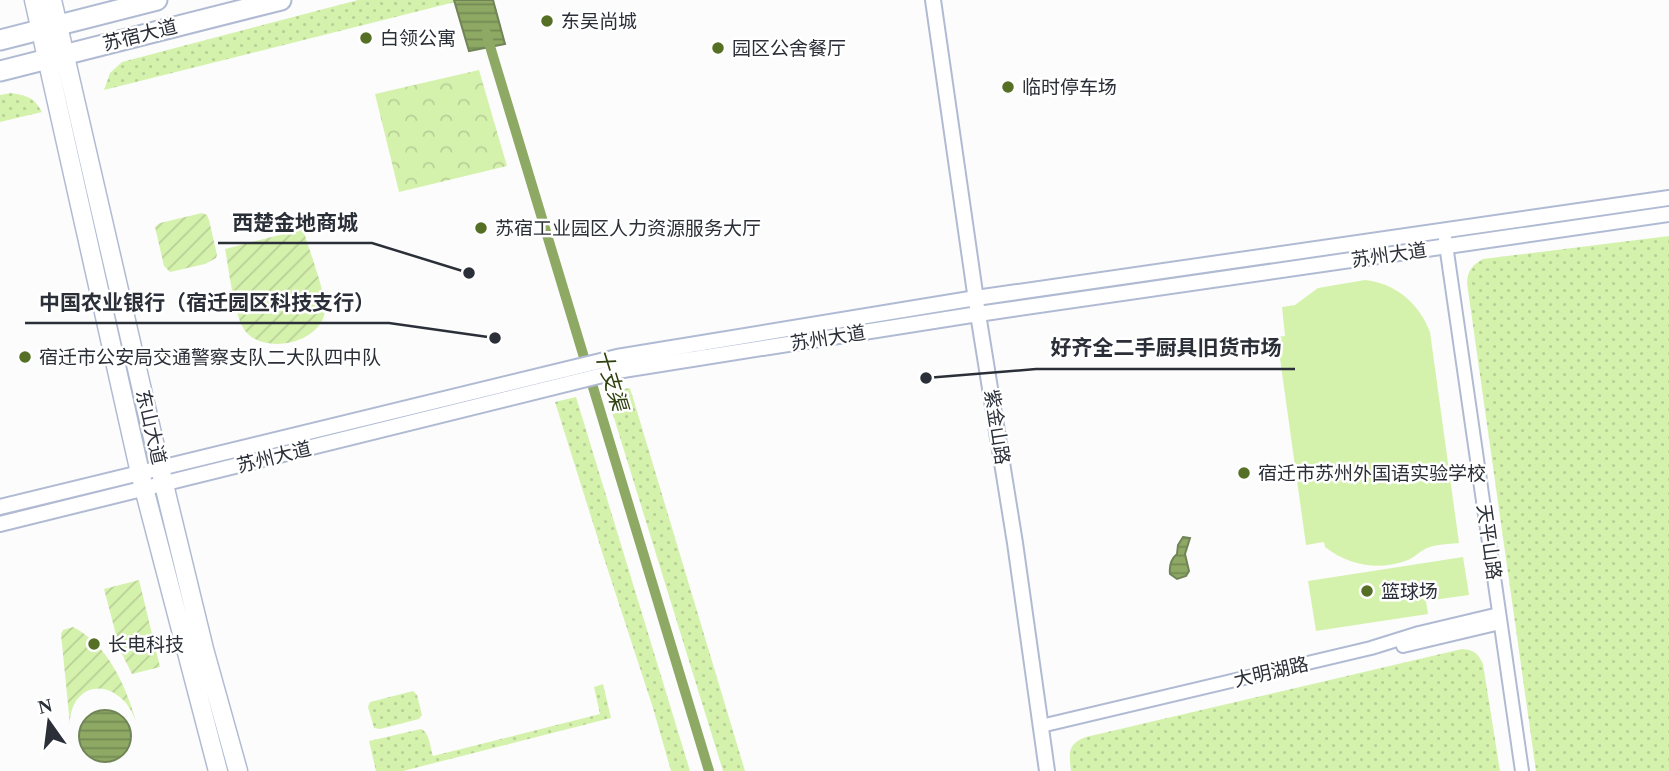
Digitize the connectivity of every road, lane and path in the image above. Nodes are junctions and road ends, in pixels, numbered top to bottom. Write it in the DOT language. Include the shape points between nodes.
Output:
graph roads {
  1 [pos="34,0"];
  2 [pos="52,0"];
  3 [pos="157,0"];
  4 [pos="281,0"];
  5 [pos="933,0"];
  6 [pos="49,27"];
  7 [pos="0,40"];
  8 [pos="56,57"];
  9 [pos="0,71"];
  10 [pos="1669,198"];
  11 [pos="1669,214"];
  12 [pos="1441,231"];
  13 [pos="1444,247"];
  14 [pos="976,298"];
  15 [pos="978,314"];
  16 [pos="620,364"];
  17 [pos="162,476"];
  18 [pos="143,481"];
  19 [pos="0,507"];
  20 [pos="0,524"];
  21 [pos="1497,619"];
  22 [pos="1042,730"];
  23 [pos="218,771"];
  24 [pos="238,771"];
  25 [pos="1047,771"];
  26 [pos="1515,771"];
  27 [pos="1522,771"];
  1 -- 6 [label="main road, 东山大道"];
  2 -- 6 [label="main road, 东山大道"];
  3 -- 6 [label="main road, 苏宿大道"];
  4 -- 8 [label="main road, 苏宿大道"];
  5 -- 14 [label="street, 紫金山路"];
  6 -- 7 [label="main road, 苏宿大道"];
  6 -- 8 [label="main road, 东山大道"];
  8 -- 9 [label="main road, 苏宿大道"];
  8 -- 17 [label="main road, 东山大道"];
  8 -- 18 [label="main road, 东山大道"];
  10 -- 12 [label="street, 苏州大道"];
  11 -- 13 [label="street, 苏州大道"];
  12 -- 13 [label="street, 天平山路"];
  12 -- 14 [label="street, 苏州大道"];
  13 -- 15 [label="street, 苏州大道"];
  13 -- 21 [label="street, 天平山路"];
  14 -- 15 [label="street, 紫金山路"];
  14 -- 16 [label="street, 苏州大道"];
  15 -- 16 [label="street, 苏州大道"];
  15 -- 22 [label="street, 紫金山路"];
  16 -- 17 [label="street, 苏州大道" via="548,389"];
  16 -- 17 [label="street, 苏州大道" via="543,375"];
  17 -- 18 [label="street, 苏州大道"];
  17 -- 24 [label="main road, 东山大道"];
  18 -- 19 [label="street, 苏州大道"];
  18 -- 20 [label="street, 苏州大道"];
  18 -- 23 [label="main road, 东山大道"];
  21 -- 22 [label="street, 大明湖路" via="1419,634"];
  21 -- 26 [label="street, 天平山路"];
  21 -- 27 [label="street, 天平山路"];
  22 -- 25 [label="street, 紫金山路"];
}
